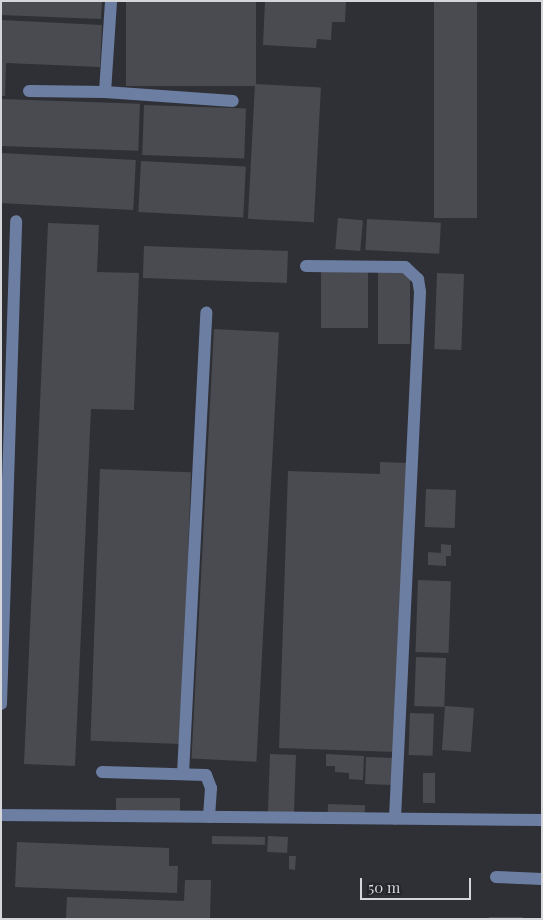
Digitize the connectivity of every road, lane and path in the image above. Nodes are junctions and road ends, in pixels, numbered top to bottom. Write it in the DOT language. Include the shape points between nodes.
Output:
graph roads {
  1 [pos="111,1"];
  2 [pos="29,91"];
  3 [pos="105,92"];
  4 [pos="233,101"];
  5 [pos="16,221"];
  6 [pos="306,266"];
  7 [pos="206,313"];
  8 [pos="1,704"];
  9 [pos="102,772"];
  10 [pos="183,774"];
  11 [pos="1,815"];
  12 [pos="209,817"];
  13 [pos="395,818"];
  14 [pos="542,820"];
  15 [pos="496,877"];
  16 [pos="542,879"];
  1 -- 3 [label="street"];
  2 -- 3 [label="street"];
  3 -- 4 [label="street"];
  5 -- 8 [label="street"];
  6 -- 13 [label="street" via="405,267 418,279 420,292"];
  7 -- 10 [label="street"];
  9 -- 10 [label="street"];
  10 -- 12 [label="street" via="206,775 210,781"];
  11 -- 12 [label="street"];
  12 -- 13 [label="street"];
  13 -- 14 [label="street"];
  15 -- 16 [label="street"];
}
